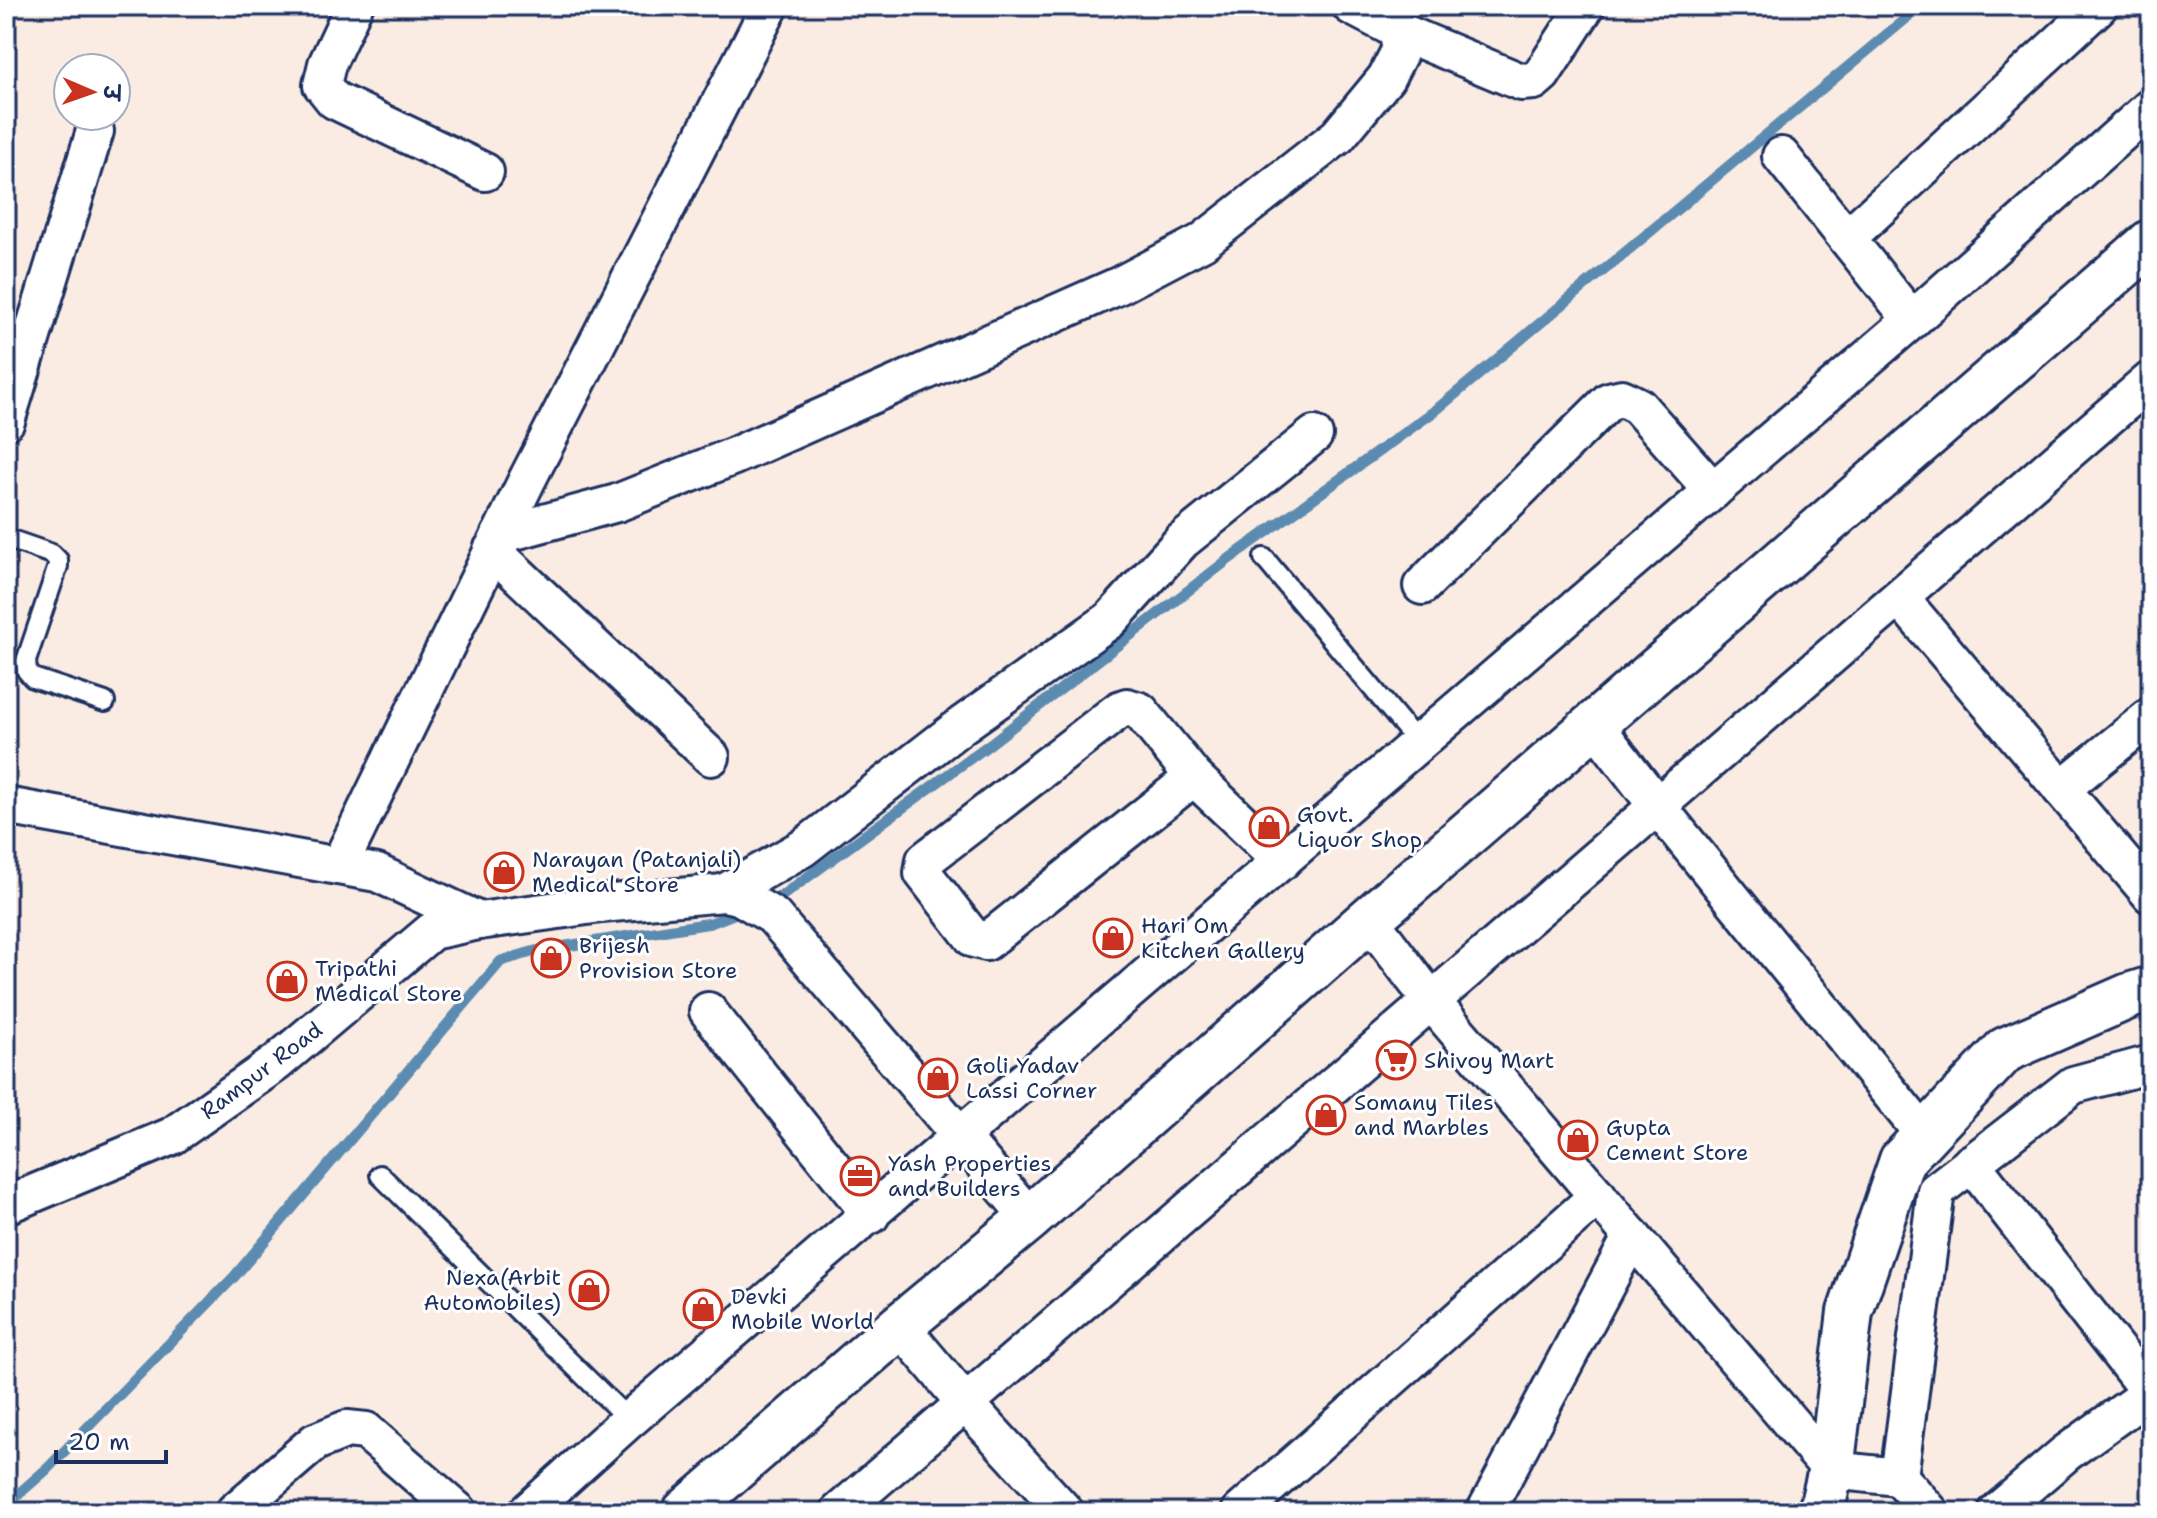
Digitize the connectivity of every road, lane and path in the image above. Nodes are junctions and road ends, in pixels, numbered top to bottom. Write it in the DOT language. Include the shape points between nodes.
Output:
graph roads {
  1 [pos="354,6"];
  2 [pos="770,6"];
  3 [pos="1351,6"];
  4 [pos="1586,6"];
  5 [pos="2099,6"];
  6 [pos="1397,30"];
  7 [pos="2151,107"];
  8 [pos="95,132"];
  9 [pos="1781,156"];
  10 [pos="485,172"];
  11 [pos="1847,238"];
  12 [pos="2151,242"];
  13 [pos="1912,320"];
  14 [pos="15,360"];
  15 [pos="2151,380"];
  16 [pos="6,421"];
  17 [pos="1314,435"];
  18 [pos="1713,491"];
  19 [pos="6,538"];
  20 [pos="496,543"];
  21 [pos="1264,558"];
  22 [pos="1422,586"];
  23 [pos="1900,598"];
  24 [pos="105,702"];
  25 [pos="2151,716"];
  26 [pos="1594,724"];
  27 [pos="1419,744"];
  28 [pos="711,757"];
  29 [pos="1194,777"];
  30 [pos="2061,789"];
  31 [pos="6,806"];
  32 [pos="1658,807"];
  33 [pos="1282,861"];
  34 [pos="339,866"];
  35 [pos="732,895"];
  36 [pos="2151,895"];
  37 [pos="1369,919"];
  38 [pos="479,921"];
  39 [pos="2151,989"];
  40 [pos="1432,1002"];
  41 [pos="708,1011"];
  42 [pos="2151,1064"];
  43 [pos="1925,1136"];
  44 [pos="961,1137"];
  45 [pos="1971,1163"];
  46 [pos="380,1175"];
  47 [pos="1598,1196"];
  48 [pos="6,1205"];
  49 [pos="871,1215"];
  50 [pos="1030,1218"];
  51 [pos="1632,1236"];
  52 [pos="900,1326"];
  53 [pos="2151,1393"];
  54 [pos="966,1404"];
  55 [pos="629,1420"];
  56 [pos="1831,1470"];
  57 [pos="1899,1477"];
  58 [pos="234,1512"];
  59 [pos="459,1512"];
  60 [pos="527,1512"];
  61 [pos="685,1512"];
  62 [pos="839,1512"];
  63 [pos="1065,1512"];
  64 [pos="1240,1512"];
  65 [pos="1485,1512"];
  66 [pos="1821,1512"];
  67 [pos="1930,1512"];
  68 [pos="1997,1512"];
  1 -- 10 [label="street" via="322,85 334,100"];
  2 -- 20 [label="street"];
  3 -- 6 [label="street"];
  4 -- 6 [label="street" via="1534,81 1521,82"];
  5 -- 11 [label="street"];
  6 -- 20 [label="street" via="1401,49 1386,78 1338,136 1202,242 1118,286 734,456"];
  7 -- 13 [label="street"];
  8 -- 14 [label="street"];
  9 -- 11 [label="street"];
  11 -- 13 [label="street"];
  12 -- 26 [label="main road"];
  13 -- 18 [label="street"];
  14 -- 16 [label="street"];
  15 -- 23 [label="street"];
  17 -- 35 [label="street" via="1182,541 1110,620"];
  18 -- 22 [label="street" via="1638,406 1622,398 1609,401"];
  18 -- 27 [label="street"];
  19 -- 24 [label="lane" via="58,560 27,671 33,678"];
  20 -- 28 [label="street"];
  20 -- 34 [label="street"];
  21 -- 27 [label="lane"];
  23 -- 30 [label="street"];
  23 -- 32 [label="street"];
  25 -- 30 [label="street"];
  26 -- 32 [label="street"];
  26 -- 37 [label="main road"];
  27 -- 33 [label="street"];
  29 -- 29 [label="street" via="1140,711 1127,707 925,860 923,873 974,939 986,942"];
  29 -- 33 [label="street"];
  30 -- 36 [label="street"];
  31 -- 34 [label="street"];
  32 -- 40 [label="street"];
  32 -- 43 [label="street"];
  33 -- 44 [label="street"];
  34 -- 38 [label="street" via="377,873"];
  35 -- 38 [label="street, Rampur Road" via="601,904"];
  35 -- 44 [label="street" via="773,916"];
  37 -- 40 [label="street"];
  37 -- 50 [label="main road"];
  38 -- 48 [label="street, Rampur Road" via="432,931 276,1063 172,1136"];
  39 -- 43 [label="main road" via="2005,1050"];
  40 -- 47 [label="street"];
  40 -- 54 [label="street"];
  41 -- 49 [label="street"];
  42 -- 45 [label="street" via="2073,1085"];
  43 -- 56 [label="main road" via="1902,1160 1850,1312"];
  44 -- 49 [label="street"];
  44 -- 50 [label="street"];
  45 -- 53 [label="street"];
  45 -- 57 [label="street" via="1936,1191"];
  46 -- 55 [label="lane"];
  47 -- 51 [label="street"];
  47 -- 64 [label="street"];
  49 -- 55 [label="street"];
  50 -- 52 [label="main road"];
  51 -- 56 [label="street"];
  51 -- 65 [label="street"];
  52 -- 54 [label="street"];
  52 -- 61 [label="main road"];
  53 -- 68 [label="street" via="2066,1453"];
  54 -- 62 [label="street"];
  54 -- 63 [label="street"];
  55 -- 60 [label="street"];
  56 -- 57 [label="street"];
  56 -- 66 [label="main road"];
  57 -- 67 [label="street"];
  58 -- 59 [label="street" via="315,1442 347,1429 366,1431"];
}
